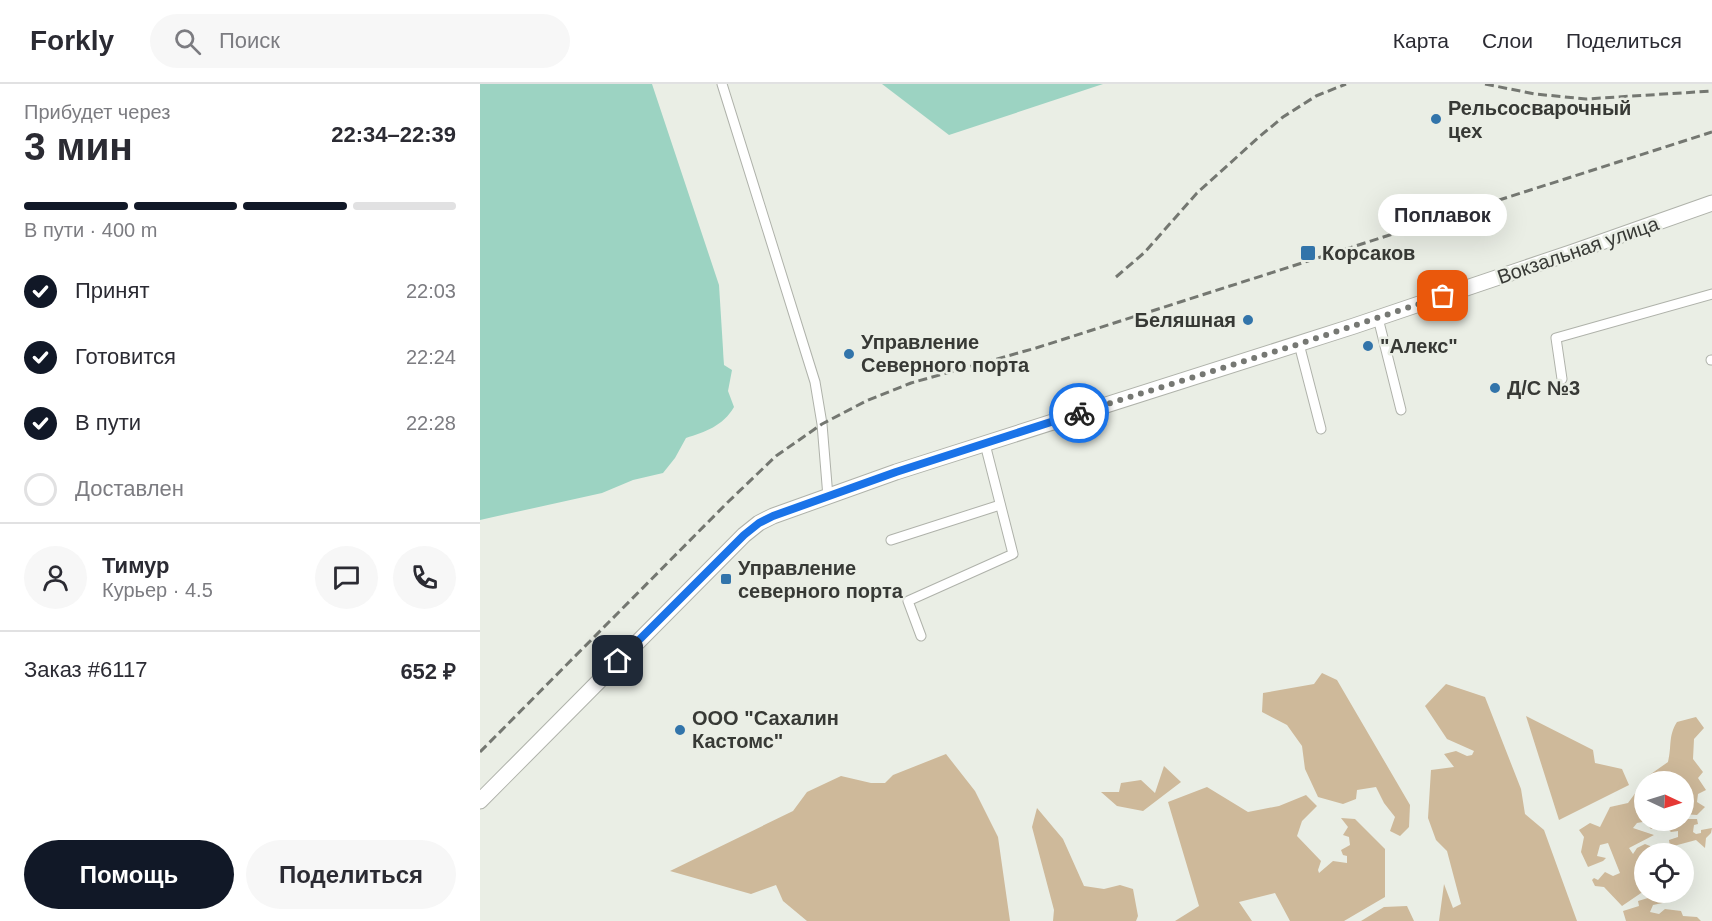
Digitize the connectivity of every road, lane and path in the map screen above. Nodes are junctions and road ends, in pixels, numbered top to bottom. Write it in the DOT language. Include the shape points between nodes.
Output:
graph roads {
  1 [pos="722,84"];
  2 [pos="1712,203"];
  3 [pos="1712,294"];
  4 [pos="1378,318"];
  5 [pos="1299,344"];
  6 [pos="1562,379"];
  7 [pos="1401,410"];
  8 [pos="1321,429"];
  9 [pos="985,444"];
  10 [pos="828,497"];
  11 [pos="1000,505"];
  12 [pos="891,540"];
  13 [pos="921,636"];
  14 [pos="480,801"];
  1 -- 10 [label="street" via="815,382"];
  2 -- 4 [label="main road, Вокзальная улица"];
  3 -- 6 [label="street" via="1556,338"];
  4 -- 5 [label="main road, Вокзальная улица"];
  4 -- 7 [label="street"];
  5 -- 8 [label="street"];
  5 -- 9 [label="main road, Вокзальная улица"];
  9 -- 10 [label="main road, Вокзальная улица"];
  9 -- 11 [label="street"];
  10 -- 14 [label="main road, Вокзальная улица" via="773,516 744,535"];
  11 -- 12 [label="street"];
  11 -- 13 [label="street" via="1013,554 908,601"];
}
